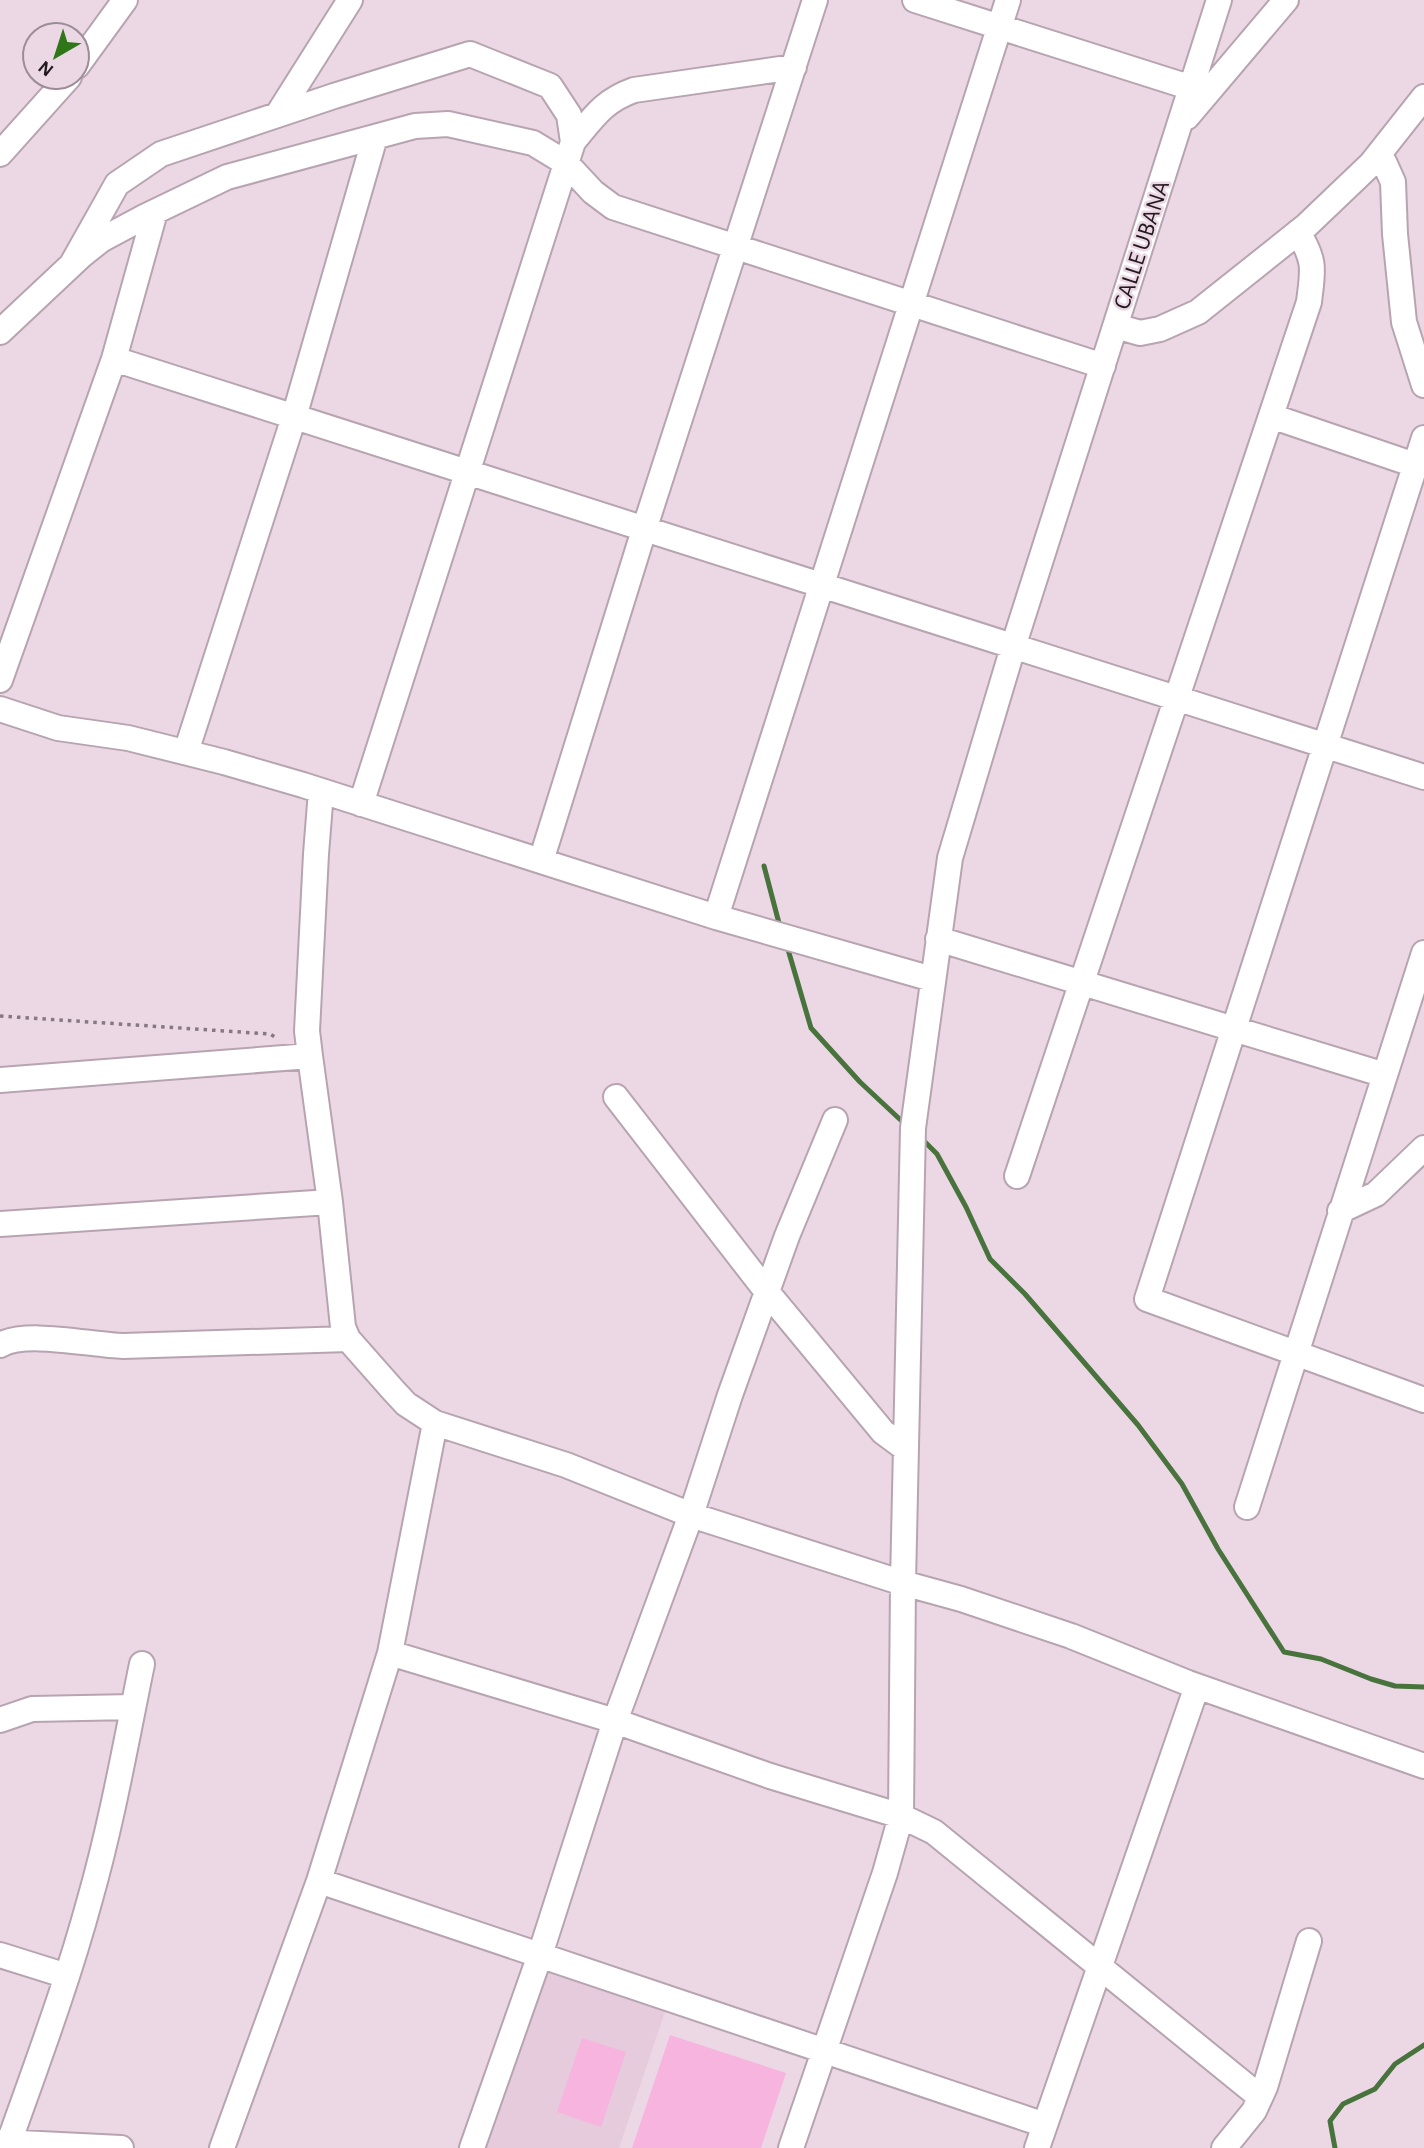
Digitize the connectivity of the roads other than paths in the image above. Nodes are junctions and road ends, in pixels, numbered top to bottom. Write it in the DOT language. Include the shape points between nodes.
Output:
graph roads {
  1 [pos="125,0"];
  2 [pos="350,0"];
  3 [pos="816,0"];
  4 [pos="915,0"];
  5 [pos="1008,0"];
  6 [pos="1219,0"];
  7 [pos="1286,0"];
  8 [pos="998,28"];
  9 [pos="91,47"];
  10 [pos="794,67"];
  11 [pos="1192,88"];
  12 [pos="56,91"];
  13 [pos="1424,97"];
  14 [pos="278,114"];
  15 [pos="1180,124"];
  16 [pos="375,137"];
  17 [pos="570,153"];
  18 [pos="0,154"];
  19 [pos="1377,157"];
  20 [pos="155,212"];
  21 [pos="1297,232"];
  22 [pos="736,245"];
  23 [pos="72,264"];
  24 [pos="911,304"];
  25 [pos="1116,326"];
  26 [pos="0,332"];
  27 [pos="114,359"];
  28 [pos="1103,366"];
  29 [pos="1424,386"];
  30 [pos="1271,416"];
  31 [pos="294,417"];
  32 [pos="1424,438"];
  33 [pos="1415,465"];
  34 [pos="467,473"];
  35 [pos="644,530"];
  36 [pos="822,584"];
  37 [pos="1014,644"];
  38 [pos="0,678"];
  39 [pos="1177,698"];
  40 [pos="0,709"];
  41 [pos="1324,745"];
  42 [pos="186,752"];
  43 [pos="1424,777"];
  44 [pos="321,791"];
  45 [pos="361,804"];
  46 [pos="541,861"];
  47 [pos="716,917"];
  48 [pos="938,939"];
  49 [pos="1424,953"];
  50 [pos="932,979"];
  51 [pos="1082,983"];
  52 [pos="1234,1029"];
  53 [pos="310,1056"];
  54 [pos="1385,1075"];
  55 [pos="0,1080"];
  56 [pos="616,1097"];
  57 [pos="835,1120"];
  58 [pos="1424,1148"];
  59 [pos="1017,1176"];
  60 [pos="330,1202"];
  61 [pos="1340,1211"];
  62 [pos="0,1224"];
  63 [pos="767,1292"];
  64 [pos="348,1339"];
  65 [pos="0,1345"];
  66 [pos="1294,1354"];
  67 [pos="1424,1401"];
  68 [pos="435,1423"];
  69 [pos="905,1449"];
  70 [pos="1247,1507"];
  71 [pos="691,1516"];
  72 [pos="903,1583"];
  73 [pos="390,1653"];
  74 [pos="142,1664"];
  75 [pos="1197,1686"];
  76 [pos="133,1707"];
  77 [pos="0,1720"];
  78 [pos="615,1721"];
  79 [pos="1424,1766"];
  80 [pos="901,1816"];
  81 [pos="319,1881"];
  82 [pos="1309,1941"];
  83 [pos="0,1955"];
  84 [pos="540,1955"];
  85 [pos="1100,1968"];
  86 [pos="67,1976"];
  87 [pos="824,2052"];
  88 [pos="1260,2097"];
  89 [pos="1041,2136"];
  90 [pos="5,2144"];
  91 [pos="121,2148"];
  92 [pos="222,2148"];
  93 [pos="472,2148"];
  94 [pos="791,2148"];
  95 [pos="1224,2148"];
  1 -- 9 [label="street"];
  2 -- 14 [label="street"];
  3 -- 10 [label="street"];
  4 -- 8 [label="street"];
  5 -- 8 [label="street"];
  6 -- 11 [label="street, CALLE UBANA"];
  7 -- 15 [label="street"];
  8 -- 11 [label="street"];
  8 -- 24 [label="street"];
  10 -- 17 [label="street" via="634,90 602,107"];
  10 -- 22 [label="street"];
  11 -- 15 [label="street, CALLE UBANA"];
  12 -- 18 [label="street"];
  13 -- 19 [label="street"];
  14 -- 17 [label="street" via="470,54 550,86 569,115"];
  14 -- 23 [label="street" via="161,154 117,184"];
  15 -- 25 [label="street, CALLE UBANA"];
  16 -- 17 [label="street" via="415,126 448,124"];
  16 -- 20 [label="street" via="227,177"];
  16 -- 31 [label="street"];
  17 -- 22 [label="street" via="593,192 613,207"];
  17 -- 34 [label="street"];
  19 -- 21 [label="street"];
  19 -- 29 [label="street" via="1393,183 1404,322"];
  20 -- 23 [label="street" via="101,240"];
  20 -- 27 [label="street"];
  21 -- 25 [label="street" via="1198,312 1140,333"];
  21 -- 30 [label="street" via="1313,266 1309,302"];
  22 -- 24 [label="street"];
  22 -- 35 [label="street"];
  23 -- 26 [label="street"];
  24 -- 28 [label="street"];
  24 -- 36 [label="street"];
  25 -- 28 [label="street, CALLE UBANA"];
  27 -- 31 [label="street"];
  27 -- 38 [label="street"];
  28 -- 37 [label="street, CALLE UBANA"];
  30 -- 33 [label="street"];
  30 -- 39 [label="street"];
  31 -- 34 [label="street"];
  31 -- 42 [label="street"];
  32 -- 33 [label="street"];
  33 -- 41 [label="street"];
  34 -- 35 [label="street"];
  34 -- 45 [label="street"];
  35 -- 36 [label="street"];
  35 -- 46 [label="street"];
  36 -- 37 [label="street"];
  36 -- 47 [label="street"];
  37 -- 39 [label="street"];
  37 -- 48 [label="street, CALLE UBANA" via="950,858"];
  39 -- 41 [label="street"];
  39 -- 51 [label="street"];
  40 -- 42 [label="street" via="58,728"];
  41 -- 43 [label="street"];
  41 -- 52 [label="street"];
  42 -- 44 [label="street"];
  44 -- 45 [label="street"];
  44 -- 53 [label="street" via="307,1031"];
  45 -- 46 [label="street"];
  46 -- 47 [label="street"];
  47 -- 50 [label="street"];
  48 -- 50 [label="street, CALLE UBANA"];
  48 -- 51 [label="street"];
  49 -- 54 [label="street"];
  50 -- 69 [label="street, CALLE UBANA" via="913,1128"];
  51 -- 52 [label="street"];
  51 -- 59 [label="street"];
  52 -- 54 [label="street"];
  52 -- 66 [label="street" via="1146,1298"];
  53 -- 55 [label="street"];
  53 -- 60 [label="street"];
  54 -- 61 [label="street"];
  56 -- 63 [label="street"];
  57 -- 63 [label="street"];
  58 -- 61 [label="street" via="1376,1194"];
  60 -- 62 [label="street"];
  60 -- 64 [label="street"];
  61 -- 66 [label="street"];
  63 -- 69 [label="street" via="883,1432"];
  63 -- 71 [label="street"];
  64 -- 65 [label="street" via="122,1346 24,1337"];
  64 -- 68 [label="street" via="406,1404"];
  66 -- 67 [label="street"];
  66 -- 70 [label="street"];
  68 -- 71 [label="street" via="566,1465"];
  68 -- 73 [label="street"];
  69 -- 72 [label="street, CALLE UBANA"];
  71 -- 72 [label="street"];
  71 -- 78 [label="street"];
  72 -- 75 [label="street" via="1071,1636"];
  72 -- 80 [label="street, CALLE UBANA"];
  73 -- 78 [label="street"];
  73 -- 81 [label="street"];
  74 -- 76 [label="street"];
  75 -- 79 [label="street"];
  75 -- 85 [label="street"];
  76 -- 77 [label="street" via="32,1709"];
  76 -- 86 [label="street" via="91,1899"];
  78 -- 80 [label="street"];
  78 -- 84 [label="street"];
  80 -- 85 [label="street" via="934,1832"];
  80 -- 87 [label="street, CALLE UBANA"];
  81 -- 84 [label="street"];
  81 -- 92 [label="street"];
  82 -- 88 [label="street"];
  83 -- 86 [label="street"];
  84 -- 87 [label="street"];
  84 -- 93 [label="street"];
  85 -- 88 [label="street"];
  85 -- 89 [label="street"];
  86 -- 90 [label="street"];
  87 -- 89 [label="street"];
  87 -- 94 [label="street, CALLE UBANA"];
  88 -- 95 [label="street"];
  90 -- 91 [label="street"];
}
